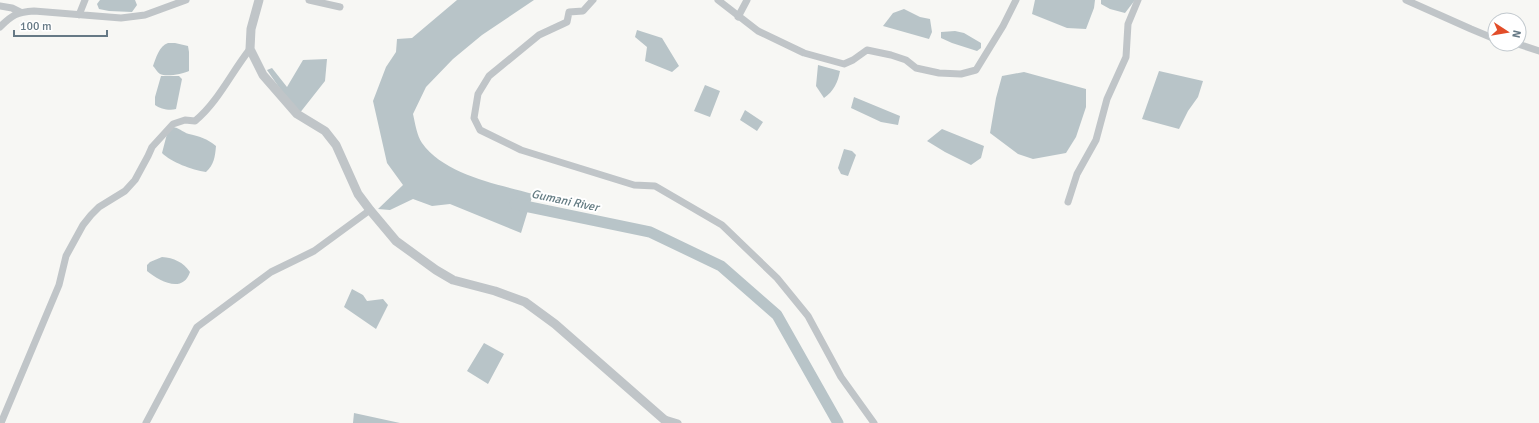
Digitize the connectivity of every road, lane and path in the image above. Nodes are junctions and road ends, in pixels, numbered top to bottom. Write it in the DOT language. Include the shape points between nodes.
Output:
graph roads {
  1 [pos="85,0"];
  2 [pos="186,0"];
  3 [pos="259,0"];
  4 [pos="309,0"];
  5 [pos="593,0"];
  6 [pos="718,0"];
  7 [pos="747,0"];
  8 [pos="1016,0"];
  9 [pos="1138,0"];
  10 [pos="1406,0"];
  11 [pos="0,6"];
  12 [pos="340,7"];
  13 [pos="20,12"];
  14 [pos="79,15"];
  15 [pos="738,17"];
  16 [pos="0,27"];
  17 [pos="1487,35"];
  18 [pos="1527,47"];
  19 [pos="250,49"];
  20 [pos="1539,51"];
  21 [pos="1068,202"];
  22 [pos="370,210"];
  23 [pos="666,421"];
  24 [pos="1,423"];
  25 [pos="146,423"];
  26 [pos="678,423"];
  27 [pos="874,423"];
  1 -- 14 [label="street"];
  2 -- 14 [label="street" via="137,16 121,18"];
  3 -- 19 [label="street" via="251,29"];
  4 -- 12 [label="street"];
  5 -- 27 [label="street" via="583,11 569,12 567,22 539,35 489,76 478,94 474,118 480,130 521,150 634,185 655,186 722,225 777,278 808,316 841,377"];
  6 -- 15 [label="street"];
  7 -- 15 [label="street"];
  8 -- 15 [label="street" via="976,70 961,74 916,68 906,60 867,50 844,64 832,61 804,53 758,31"];
  9 -- 21 [label="street" via="1128,24 1126,57 1107,99 1096,140 1077,174"];
  10 -- 17 [label="street"];
  11 -- 13 [label="street"];
  13 -- 14 [label="street"];
  13 -- 16 [label="street"];
  18 -- 20 [label="street"];
  19 -- 22 [label="street" via="264,75 297,114 325,131 336,145 358,194"];
  19 -- 24 [label="street" via="206,110 195,121 185,120 173,124 152,146 135,180 125,191 91,215 66,256 59,285"];
  22 -- 23 [label="street" via="396,241 436,270 453,280 525,302 555,324"];
  22 -- 25 [label="street" via="314,251 271,272 197,327"];
  23 -- 26 [label="street"];
}
